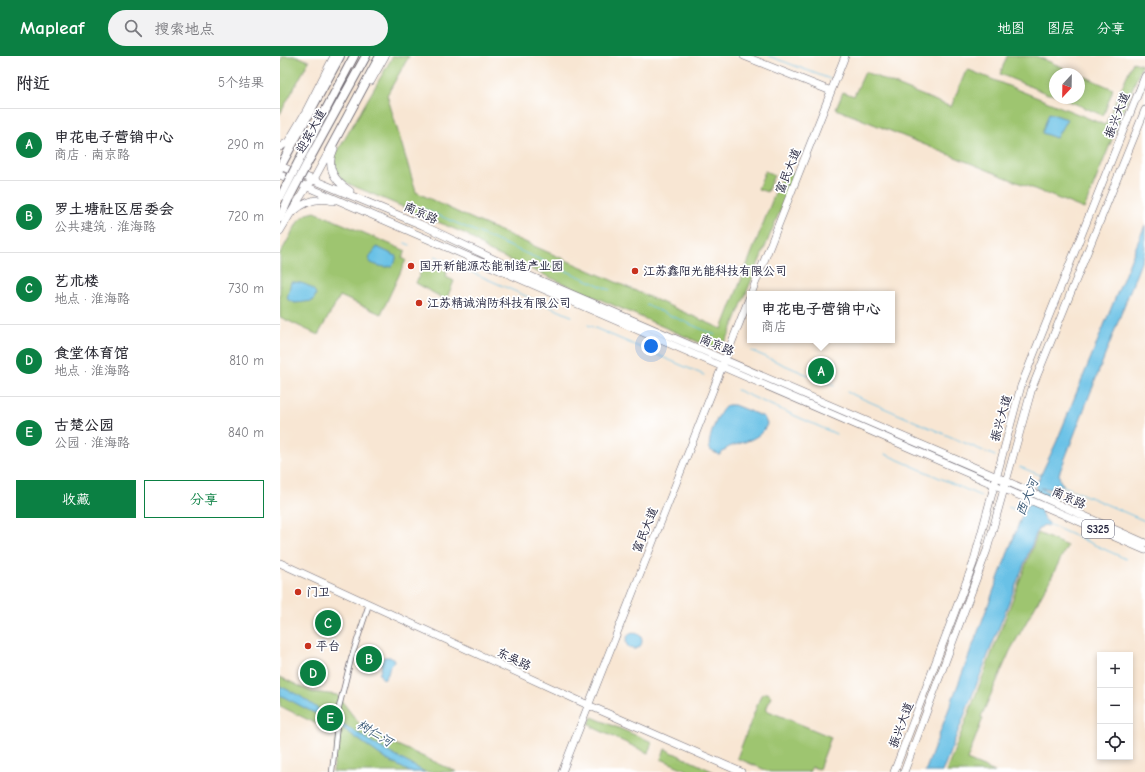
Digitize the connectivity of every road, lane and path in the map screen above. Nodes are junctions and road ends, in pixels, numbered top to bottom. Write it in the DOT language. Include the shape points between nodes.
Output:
graph roads {
  1 [pos="334,56"];
  2 [pos="340,56"];
  3 [pos="354,56"];
  4 [pos="366,56"];
  5 [pos="380,56"];
  6 [pos="385,56"];
  7 [pos="744,56"];
  8 [pos="845,56"];
  9 [pos="1145,76"];
  10 [pos="832,91"];
  11 [pos="1145,110"];
  12 [pos="304,115"];
  13 [pos="347,122"];
  14 [pos="280,147"];
  15 [pos="329,151"];
  16 [pos="280,166"];
  17 [pos="280,175"];
  18 [pos="314,179"];
  19 [pos="307,186"];
  20 [pos="280,197"];
  21 [pos="365,211"];
  22 [pos="282,220"];
  23 [pos="414,222"];
  24 [pos="280,231"];
  25 [pos="752,291"];
  26 [pos="747,303"];
  27 [pos="724,363"];
  28 [pos="996,477"];
  29 [pos="1006,481"];
  30 [pos="994,484"];
  31 [pos="1004,489"];
  32 [pos="1027,495"];
  33 [pos="1052,506"];
  34 [pos="1145,543"];
  35 [pos="1145,550"];
  36 [pos="280,563"];
  37 [pos="369,604"];
  38 [pos="588,705"];
  39 [pos="332,772"];
  40 [pos="562,772"];
  41 [pos="741,772"];
  42 [pos="894,772"];
  43 [pos="904,772"];
  1 -- 12 [label="main road"];
  2 -- 16 [label="highway"];
  3 -- 20 [label="highway, 迎宾大道, bridge"];
  4 -- 22 [label="highway, 迎宾大道, bridge" via="288,200"];
  5 -- 15 [label="highway"];
  6 -- 13 [label="main road"];
  7 -- 10 [label="main road"];
  8 -- 10 [label="main road, 富民大道"];
  9 -- 28 [label="main road, 振兴大道" via="1022,386"];
  10 -- 25 [label="main road, 富民大道"];
  11 -- 29 [label="main road, 振兴大道" via="1032,388"];
  12 -- 14 [label="main road" via="288,142"];
  12 -- 16 [label="main road"];
  13 -- 15 [label="main road"];
  13 -- 23 [label="main road" via="330,162 334,179 353,193"];
  15 -- 18 [label="main road"];
  16 -- 18 [label="main road, 南京路 / S325"];
  17 -- 19 [label="main road, 南京路 / S325"];
  18 -- 19 [label="main road"];
  18 -- 23 [label="main road, 南京路 / S325"];
  19 -- 21 [label="main road, 南京路 / S325"];
  19 -- 22 [label="main road"];
  21 -- 22 [label="main road" via="317,199 301,206"];
  21 -- 27 [label="main road, 南京路 / S325"];
  22 -- 24 [label="main road"];
  23 -- 27 [label="main road, 南京路 / S325"];
  26 -- 27 [label="main road, 富民大道"];
  27 -- 28 [label="main road, 南京路 / S325"];
  27 -- 30 [label="main road, 南京路 / S325"];
  27 -- 38 [label="main road, 富民大道"];
  28 -- 29 [label="main road, 南京路 / S325"];
  28 -- 30 [label="main road, 振兴大道"];
  29 -- 31 [label="main road, 振兴大道"];
  29 -- 32 [label="main road, 南京路 / S325"];
  30 -- 31 [label="main road, 南京路 / S325"];
  30 -- 42 [label="main road, 振兴大道" via="973,564"];
  31 -- 32 [label="main road, 南京路 / S325"];
  31 -- 43 [label="main road, 振兴大道" via="978,576"];
  32 -- 33 [label="main road, 南京路 / S325"];
  33 -- 34 [label="main road, 南京路 / S325"];
  33 -- 35 [label="main road, 南京路 / S325"];
  36 -- 37 [label="main road, 东吴路"];
  37 -- 38 [label="main road, 东吴路"];
  37 -- 39 [label="street" via="351,659 337,715"];
  38 -- 40 [label="main road, 富民大道"];
  38 -- 41 [label="main road, 东吴路"];
}
